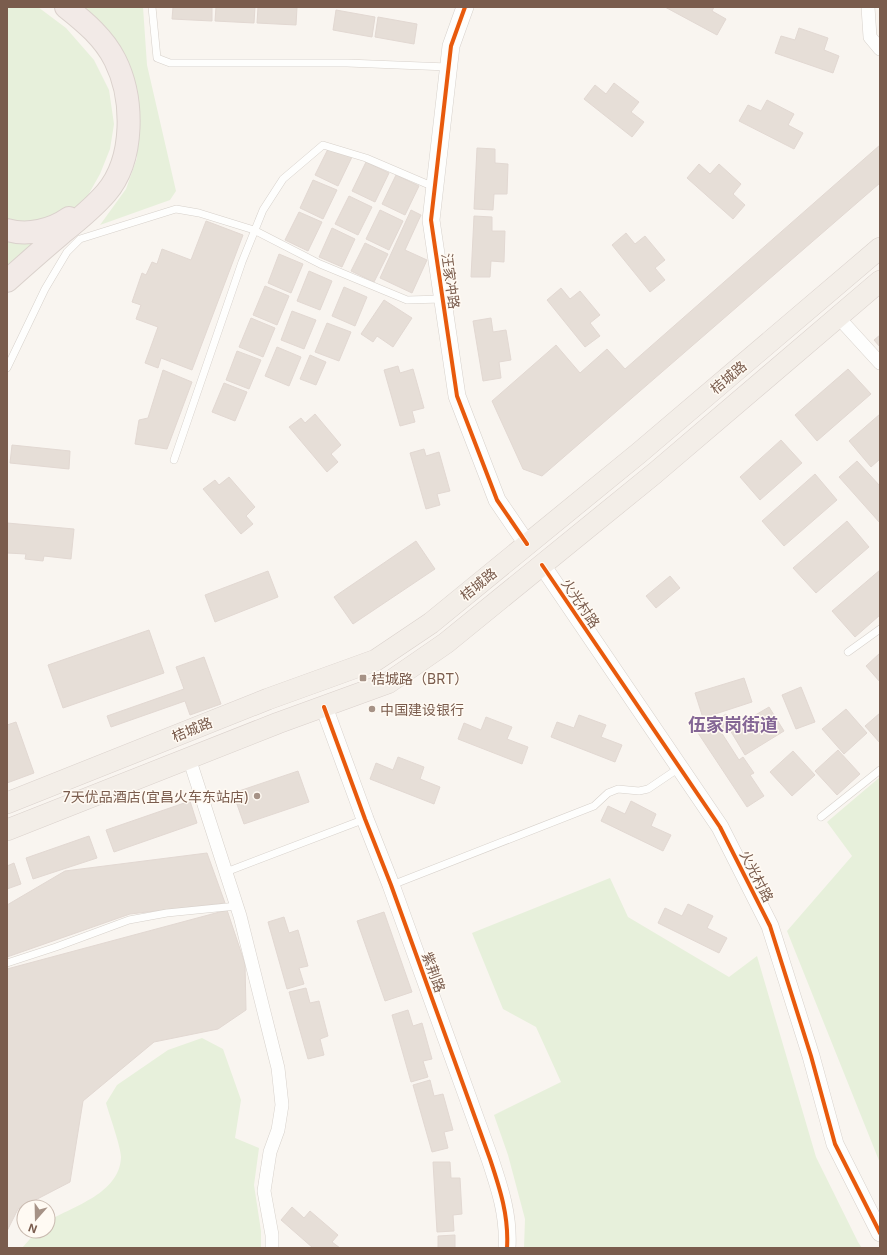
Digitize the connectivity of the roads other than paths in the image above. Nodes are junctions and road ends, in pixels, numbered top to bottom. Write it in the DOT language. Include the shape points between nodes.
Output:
graph roads {
  1 [pos="50,7"];
  2 [pos="66,7"];
  3 [pos="152,7"];
  4 [pos="465,7"];
  5 [pos="868,7"];
  6 [pos="880,49"];
  7 [pos="448,67"];
  8 [pos="434,187"];
  9 [pos="7,230"];
  10 [pos="254,230"];
  11 [pos="880,248"];
  12 [pos="7,281"];
  13 [pos="880,281"];
  14 [pos="442,299"];
  15 [pos="838,317"];
  16 [pos="880,363"];
  17 [pos="7,368"];
  18 [pos="174,460"];
  19 [pos="527,544"];
  20 [pos="542,565"];
  21 [pos="880,629"];
  22 [pos="848,652"];
  23 [pos="324,707"];
  24 [pos="189,758"];
  25 [pos="680,768"];
  26 [pos="880,770"];
  27 [pos="7,803"];
  28 [pos="821,817"];
  29 [pos="365,819"];
  30 [pos="7,830"];
  31 [pos="226,872"];
  32 [pos="391,885"];
  33 [pos="237,906"];
  34 [pos="7,963"];
  35 [pos="880,1233"];
  36 [pos="272,1248"];
  37 [pos="507,1248"];
  1 -- 9 [label="highway" via="66,16 84,33 113,76 119,99 120,127 114,159 105,180 78,214 48,229"];
  2 -- 12 [label="highway" via="91,28 117,64 127,95 127,144 118,174 107,192 87,213"];
  3 -- 7 [label="lane" via="157,58 170,63 347,63"];
  4 -- 7 [label="street, 汪家冲路" via="451,46"];
  5 -- 6 [label="street" via="870,37"];
  7 -- 8 [label="street, 汪家冲路"];
  8 -- 10 [label="lane" via="366,158 323,145 283,179 263,210"];
  8 -- 14 [label="street, 汪家冲路" via="431,220"];
  10 -- 14 [label="lane" via="320,264 407,300"];
  10 -- 17 [label="lane" via="176,209 80,239 67,252 46,289"];
  10 -- 18 [label="lane"];
  11 -- 19 [label="main road, 桔城路" via="645,448"];
  13 -- 15 [label="main road, 桔城路"];
  14 -- 19 [label="street, 汪家冲路" via="457,396 497,500"];
  15 -- 16 [label="street"];
  15 -- 20 [label="main road, 桔城路" via="655,473"];
  19 -- 27 [label="main road, 桔城路" via="431,623 376,660 261,702"];
  20 -- 23 [label="main road, 桔城路" via="446,643 388,683"];
  20 -- 25 [label="street, 火光村路"];
  21 -- 22 [label="lane"];
  23 -- 24 [label="main road, 桔城路"];
  23 -- 29 [label="street, 紫荆路"];
  24 -- 30 [label="main road, 桔城路"];
  24 -- 31 [label="street"];
  25 -- 32 [label="lane" via="648,789 618,789 608,793 594,806"];
  25 -- 35 [label="street, 火光村路" via="720,827 770,926 811,1056 835,1144"];
  26 -- 28 [label="lane"];
  29 -- 31 [label="lane"];
  29 -- 32 [label="street, 紫荆路"];
  31 -- 33 [label="street"];
  32 -- 37 [label="street, 紫荆路" via="504,1202"];
  33 -- 34 [label="lane" via="167,913 129,920"];
  33 -- 36 [label="street" via="272,1041 282,1105 278,1130 270,1152 264,1191"];
}
